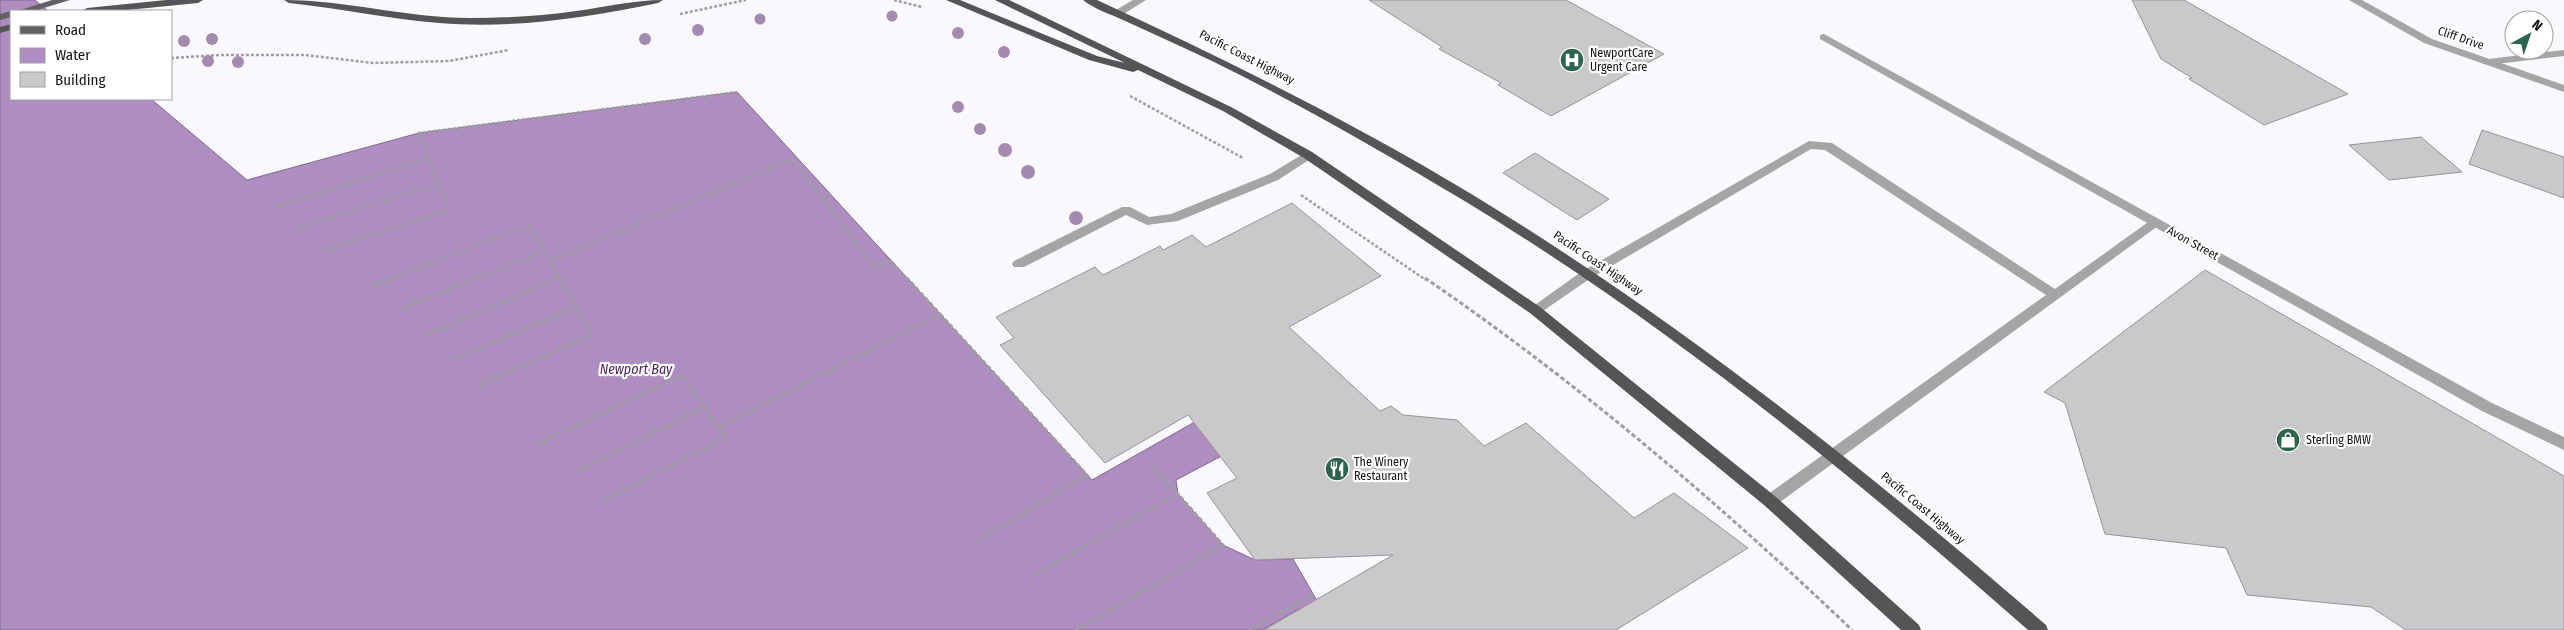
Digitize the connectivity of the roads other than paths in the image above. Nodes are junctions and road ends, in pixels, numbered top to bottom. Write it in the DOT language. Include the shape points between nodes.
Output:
graph roads {
  1 [pos="65,0"];
  2 [pos="198,0"];
  3 [pos="289,0"];
  4 [pos="658,0"];
  5 [pos="951,0"];
  6 [pos="1000,0"];
  7 [pos="1088,0"];
  8 [pos="1141,0"];
  9 [pos="2354,0"];
  10 [pos="26,10"];
  11 [pos="95,10"];
  12 [pos="1118,13"];
  13 [pos="1824,37"];
  14 [pos="2564,54"];
  15 [pos="2488,62"];
  16 [pos="1165,78"];
  17 [pos="2564,89"];
  18 [pos="1308,156"];
  19 [pos="2156,222"];
  20 [pos="1019,264"];
  21 [pos="1586,275"];
  22 [pos="2055,295"];
  23 [pos="1535,310"];
  24 [pos="2564,444"];
  25 [pos="1834,454"];
  26 [pos="1770,501"];
  27 [pos="1913,630"];
  28 [pos="2040,630"];
  1 -- 10 [label="main road"];
  2 -- 11 [label="highway"];
  3 -- 4 [label="highway" via="440,20 530,20 606,11"];
  5 -- 16 [label="highway" via="1093,58"];
  6 -- 16 [label="highway"];
  7 -- 12 [label="highway, Pacific Coast Highway"];
  8 -- 12 [label="street"];
  9 -- 15 [label="street, Cliff Drive" via="2428,41"];
  12 -- 21 [label="highway, Pacific Coast Highway" via="1320,113 1512,226"];
  13 -- 19 [label="street, Avon Street"];
  14 -- 15 [label="street"];
  15 -- 17 [label="street, Cliff Drive"];
  16 -- 18 [label="highway"];
  18 -- 20 [label="street" via="1274,177 1173,218 1147,221 1126,210"];
  18 -- 23 [label="highway"];
  19 -- 22 [label="street"];
  19 -- 24 [label="street, Avon Street" via="2487,408"];
  21 -- 22 [label="street" via="1809,145 1828,146"];
  21 -- 23 [label="street"];
  21 -- 25 [label="highway, Pacific Coast Highway" via="1672,333"];
  22 -- 25 [label="street"];
  23 -- 26 [label="highway"];
  25 -- 26 [label="street"];
  25 -- 28 [label="highway, Pacific Coast Highway"];
  26 -- 27 [label="highway"];
}
